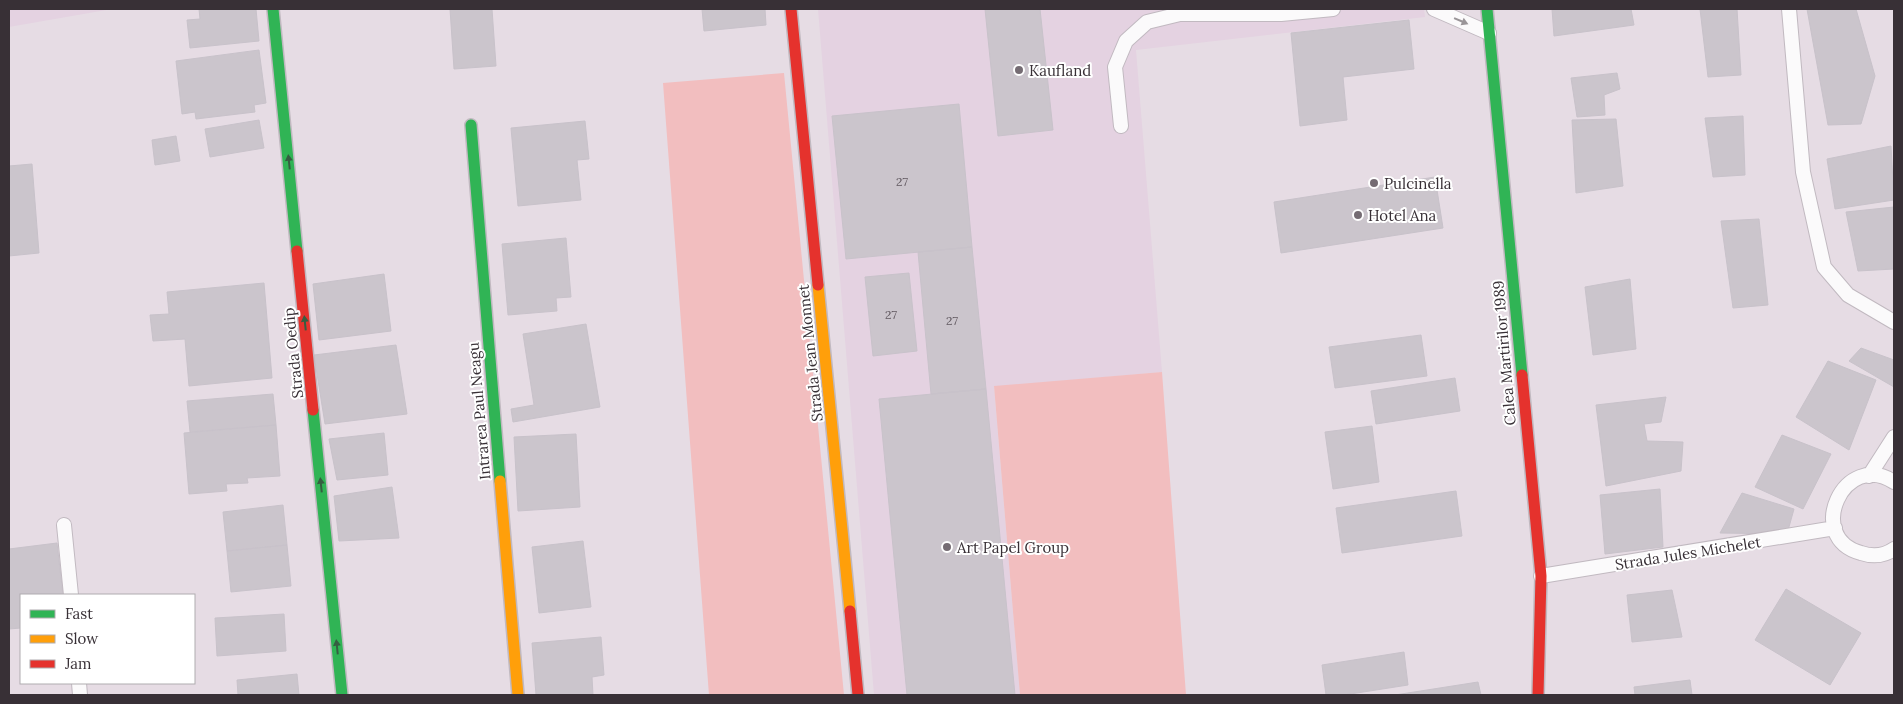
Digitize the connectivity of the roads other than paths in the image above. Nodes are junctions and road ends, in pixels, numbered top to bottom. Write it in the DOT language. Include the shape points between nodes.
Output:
graph roads {
  1 [pos="273,9"];
  2 [pos="791,9"];
  3 [pos="1333,9"];
  4 [pos="1434,9"];
  5 [pos="1487,9"];
  6 [pos="1789,9"];
  7 [pos="1281,11"];
  8 [pos="1489,33"];
  9 [pos="471,125"];
  10 [pos="1121,126"];
  11 [pos="1894,322"];
  12 [pos="1894,437"];
  13 [pos="1869,476"];
  14 [pos="1894,482"];
  15 [pos="64,525"];
  16 [pos="1835,528"];
  17 [pos="1894,549"];
  18 [pos="1541,576"];
  19 [pos="71,594"];
  20 [pos="342,695"];
  21 [pos="518,695"];
  22 [pos="858,695"];
  23 [pos="1538,695"];
  20 -- 1 [label="street, Strada Oedip, one-way"];
  2 -- 22 [label="street, Strada Jean Monnet"];
  3 -- 7 [label="lane"];
  4 -- 8 [label="lane, one-way"];
  5 -- 8 [label="street, Calea Martirilor 1989"];
  6 -- 11 [label="lane" via="1803,172 1824,267 1848,295"];
  7 -- 10 [label="lane" via="1180,14 1147,22 1126,41 1115,67"];
  8 -- 18 [label="street, Calea Martirilor 1989"];
  9 -- 21 [label="street, Intrarea Paul Neagu"];
  12 -- 13 [label="lane"];
  13 -- 14 [label="lane" via="1880,476"];
  13 -- 16 [label="lane" via="1857,479 1839,494 1833,511"];
  15 -- 19 [label="lane"];
  16 -- 17 [label="lane" via="1840,539 1857,552 1879,555"];
  16 -- 18 [label="lane, Strada Jules Michelet"];
  18 -- 23 [label="street, Calea Martirilor 1989"];
}
